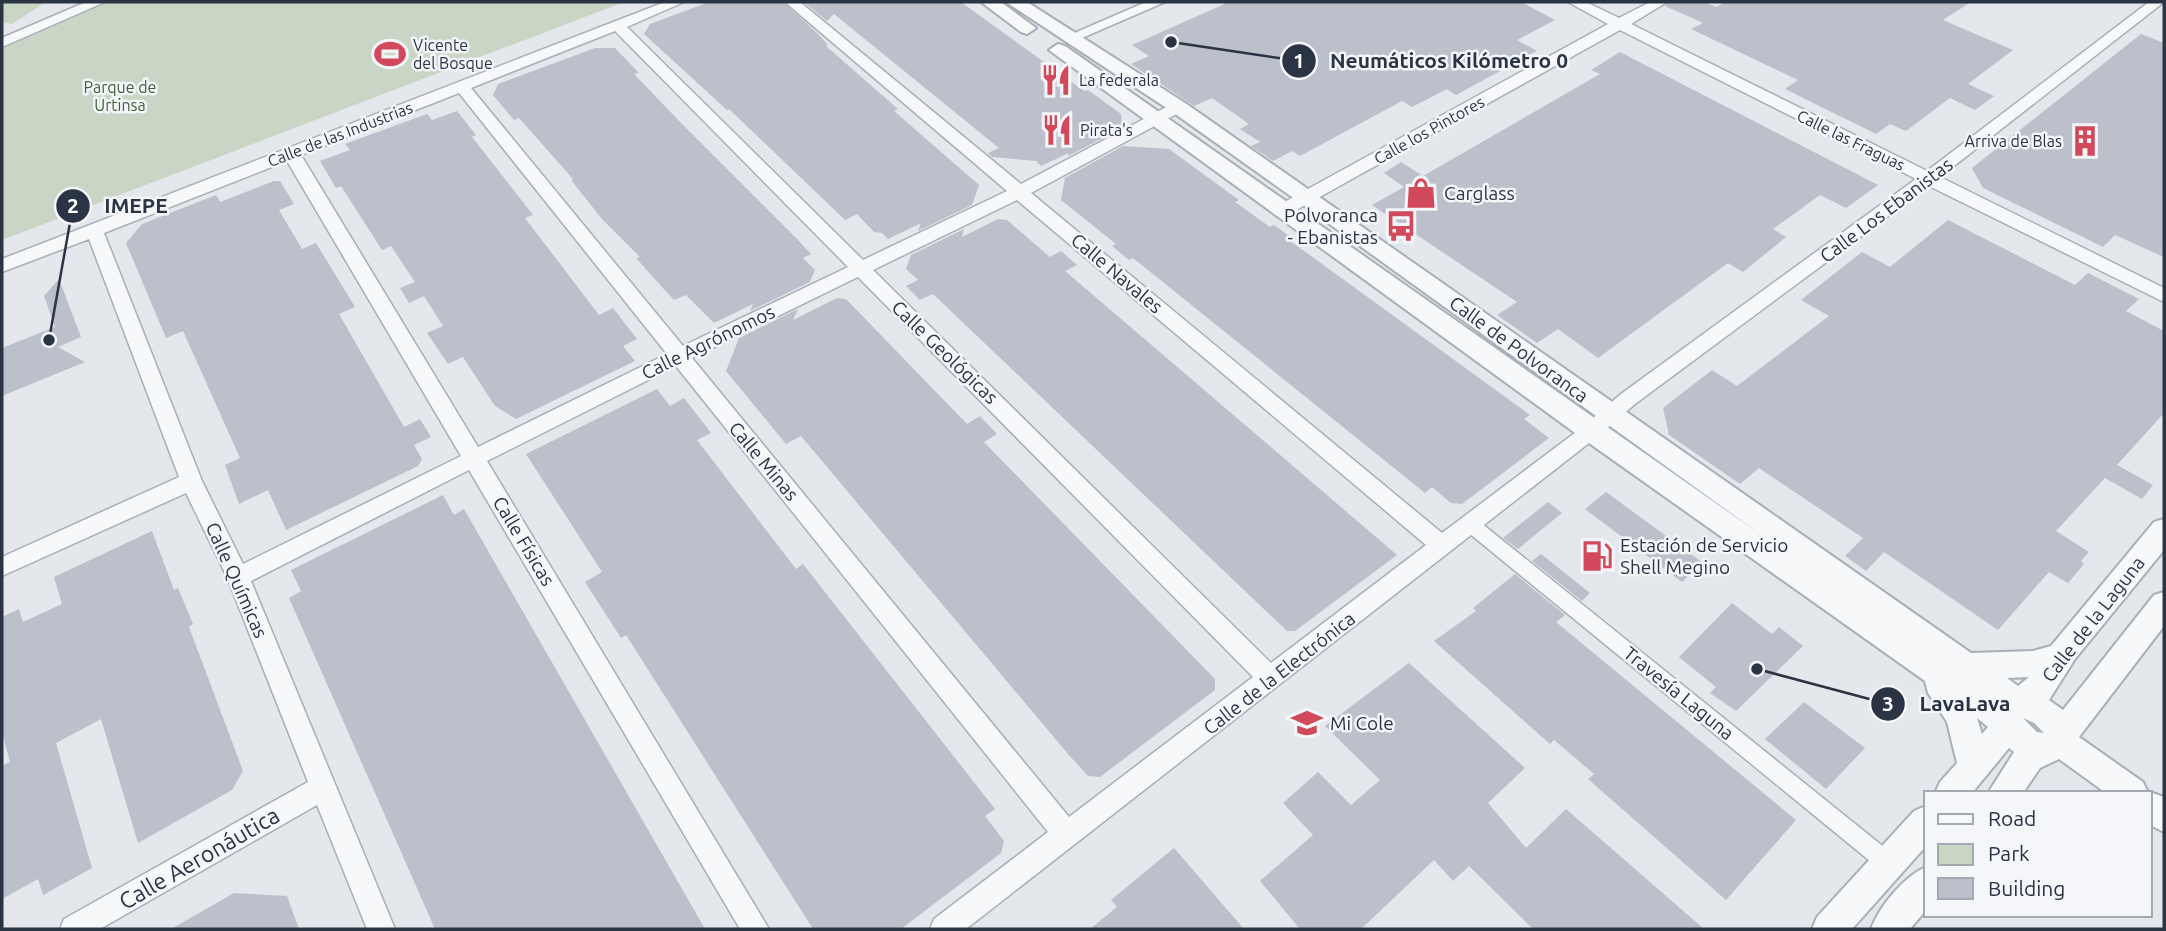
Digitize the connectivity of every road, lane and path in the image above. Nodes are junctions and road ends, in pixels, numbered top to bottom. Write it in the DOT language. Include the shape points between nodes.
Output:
graph roads {
  1 [pos="98,2"];
  2 [pos="677,2"];
  3 [pos="792,2"];
  4 [pos="990,2"];
  5 [pos="1015,2"];
  6 [pos="1158,2"];
  7 [pos="1575,2"];
  8 [pos="1660,2"];
  9 [pos="2158,2"];
  10 [pos="1621,25"];
  11 [pos="618,26"];
  12 [pos="1070,38"];
  13 [pos="2,43"];
  14 [pos="461,86"];
  15 [pos="1178,107"];
  16 [pos="1156,121"];
  17 [pos="291,153"];
  18 [pos="1929,178"];
  19 [pos="1019,192"];
  20 [pos="1307,197"];
  21 [pos="1283,210"];
  22 [pos="94,230"];
  23 [pos="2,266"];
  24 [pos="860,269"];
  25 [pos="2164,296"];
  26 [pos="678,357"];
  27 [pos="1601,423"];
  28 [pos="474,458"];
  29 [pos="191,481"];
  30 [pos="1470,524"];
  31 [pos="2164,530"];
  32 [pos="1442,546"];
  33 [pos="2,567"];
  34 [pos="238,577"];
  35 [pos="2164,604"];
  36 [pos="2061,656"];
  37 [pos="1925,665"];
  38 [pos="1966,666"];
  39 [pos="1271,679"];
  40 [pos="2012,717"];
  41 [pos="2055,742"];
  42 [pos="1973,767"];
  43 [pos="324,787"];
  44 [pos="1953,791"];
  45 [pos="2005,791"];
  46 [pos="2129,791"];
  47 [pos="1924,824"];
  48 [pos="1067,835"];
  49 [pos="1888,863"];
  50 [pos="1924,886"];
  51 [pos="74,929"];
  52 [pos="381,929"];
  53 [pos="755,929"];
  54 [pos="944,929"];
  55 [pos="1829,929"];
  56 [pos="1888,929"];
  1 -- 13 [label="street"];
  2 -- 11 [label="street, Calle de las Industrias"];
  3 -- 19 [label="street, Calle Navales"];
  4 -- 16 [label="street, Calle de Polvoranca"];
  5 -- 12 [label="street, Calle de Polvoranca"];
  6 -- 12 [label="street"];
  7 -- 10 [label="street, Calle las Fraguas"];
  8 -- 10 [label="street, Calle los Pintores"];
  9 -- 18 [label="street, Calle Los Ebanistas"];
  10 -- 18 [label="street, Calle las Fraguas"];
  10 -- 20 [label="street, Calle los Pintores"];
  11 -- 14 [label="street, Calle de las Industrias"];
  11 -- 24 [label="street, Calle Geológicas"];
  12 -- 15 [label="street, Calle de Polvoranca"];
  14 -- 17 [label="street, Calle de las Industrias"];
  14 -- 26 [label="street, Calle Minas"];
  15 -- 16 [label="street, Calle Agrónomos"];
  15 -- 20 [label="street, Calle de Polvoranca"];
  16 -- 19 [label="street, Calle Agrónomos"];
  16 -- 21 [label="street, Calle de Polvoranca"];
  17 -- 22 [label="street, Calle de las Industrias"];
  17 -- 28 [label="street, Calle Físicas"];
  18 -- 25 [label="street, Calle las Fraguas"];
  18 -- 27 [label="street, Calle Los Ebanistas"];
  19 -- 24 [label="street, Calle Agrónomos"];
  19 -- 32 [label="street, Calle Navales"];
  20 -- 21 [label="street, Calle los Pintores"];
  20 -- 27 [label="street, Calle de Polvoranca"];
  21 -- 27 [label="street, Calle de Polvoranca"];
  22 -- 23 [label="street, Calle de las Industrias"];
  22 -- 29 [label="street, Calle Químicas"];
  24 -- 26 [label="street, Calle Agrónomos"];
  24 -- 39 [label="street, Calle Geológicas"];
  26 -- 28 [label="street, Calle Agrónomos"];
  26 -- 48 [label="street, Calle Minas"];
  27 -- 30 [label="street, Calle de la Electrónica"];
  27 -- 37 [label="street, Calle de Polvoranca"];
  27 -- 38 [label="street, Calle de Polvoranca"];
  28 -- 34 [label="street, Calle Agrónomos"];
  28 -- 53 [label="street, Calle Físicas"];
  29 -- 33 [label="street"];
  29 -- 34 [label="street, Calle Químicas"];
  30 -- 32 [label="street, Calle de la Electrónica"];
  30 -- 49 [label="street, Travesía Laguna"];
  31 -- 36 [label="street, Calle de la Laguna"];
  32 -- 39 [label="street, Calle de la Electrónica"];
  34 -- 43 [label="street, Calle Químicas"];
  35 -- 41 [label="street"];
  36 -- 38 [label="street" via="2033,664"];
  36 -- 40 [label="street, Calle de la Laguna"];
  37 -- 40 [label="street, Calle de Polvoranca"];
  37 -- 42 [label="street, Calle de Polvoranca" via="1955,704 1970,740"];
  38 -- 40 [label="street, Calle de Polvoranca"];
  39 -- 48 [label="street, Calle de la Electrónica"];
  40 -- 41 [label="street" via="2020,739"];
  40 -- 42 [label="street, Calle de la Laguna"];
  41 -- 45 [label="street" via="2029,758"];
  41 -- 46 [label="street"];
  42 -- 44 [label="street, Calle de la Laguna"];
  43 -- 51 [label="street, Calle Aeronáutica"];
  43 -- 52 [label="street, Calle Químicas"];
  47 -- 49 [label="street"];
  48 -- 54 [label="street, Calle de la Electrónica"];
  49 -- 55 [label="street"];
  50 -- 56 [label="street"];
}
